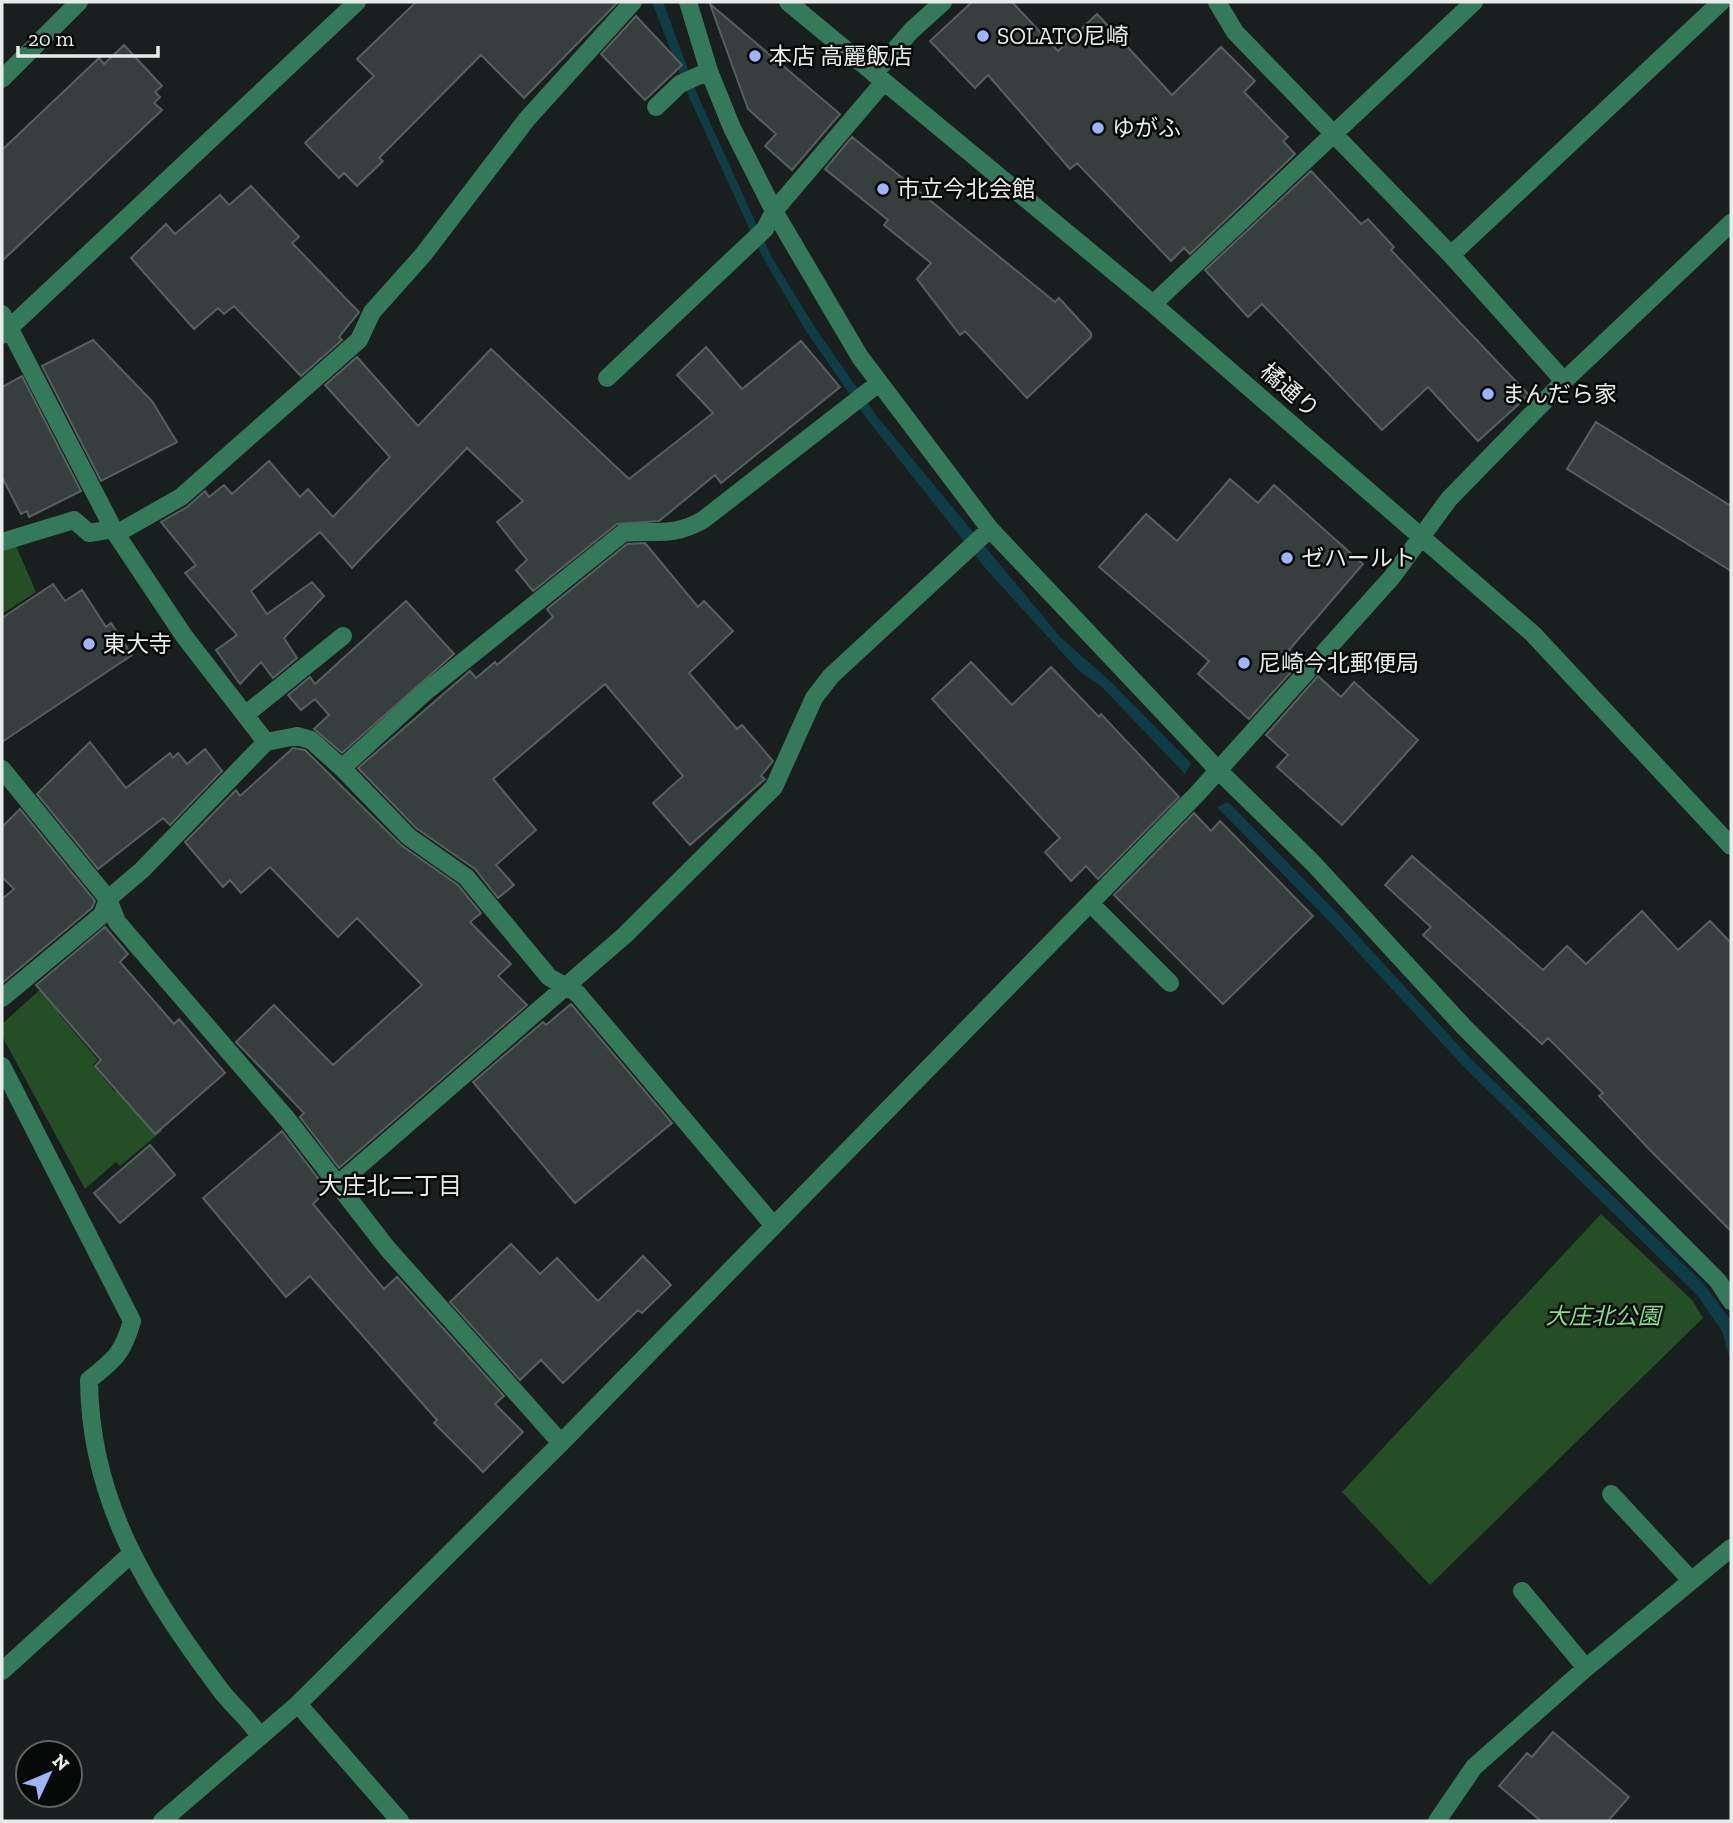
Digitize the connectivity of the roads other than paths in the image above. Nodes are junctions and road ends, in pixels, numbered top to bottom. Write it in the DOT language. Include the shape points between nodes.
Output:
graph roads {
  1 [pos="79,2"];
  2 [pos="357,2"];
  3 [pos="633,2"];
  4 [pos="688,2"];
  5 [pos="788,2"];
  6 [pos="943,2"];
  7 [pos="1217,2"];
  8 [pos="1474,2"];
  9 [pos="1721,2"];
  10 [pos="702,74"];
  11 [pos="878,78"];
  12 [pos="2,79"];
  13 [pos="656,107"];
  14 [pos="1333,134"];
  15 [pos="774,211"];
  16 [pos="1731,223"];
  17 [pos="1451,255"];
  18 [pos="1153,304"];
  19 [pos="4,325"];
  20 [pos="607,378"];
  21 [pos="1564,380"];
  22 [pos="866,394"];
  23 [pos="114,531"];
  24 [pos="1422,537"];
  25 [pos="979,539"];
  26 [pos="2,542"];
  27 [pos="343,636"];
  28 [pos="245,715"];
  29 [pos="266,742"];
  30 [pos="342,768"];
  31 [pos="2,769"];
  32 [pos="1219,771"];
  33 [pos="1731,846"];
  34 [pos="108,899"];
  35 [pos="1090,903"];
  36 [pos="1170,983"];
  37 [pos="566,986"];
  38 [pos="2,998"];
  39 [pos="2,1066"];
  40 [pos="337,1185"];
  41 [pos="774,1226"];
  42 [pos="1731,1301"];
  43 [pos="561,1443"];
  44 [pos="1611,1494"];
  45 [pos="1731,1548"];
  46 [pos="130,1555"];
  47 [pos="1690,1579"];
  48 [pos="1522,1591"];
  49 [pos="1586,1668"];
  50 [pos="2,1671"];
  51 [pos="298,1704"];
  52 [pos="260,1737"];
  53 [pos="162,1821"];
  54 [pos="400,1821"];
  55 [pos="1437,1821"];
  1 -- 12 [label="street"];
  2 -- 19 [label="street"];
  3 -- 23 [label="street" via="527,119 423,255 372,312 359,340 181,497"];
  4 -- 10 [label="street"];
  5 -- 11 [label="street, 橘通り"];
  6 -- 11 [label="street" via="911,31"];
  7 -- 14 [label="street" via="1235,32"];
  8 -- 14 [label="street"];
  9 -- 17 [label="street"];
  10 -- 13 [label="street" via="680,84"];
  10 -- 15 [label="street"];
  11 -- 15 [label="street"];
  11 -- 18 [label="street, 橘通り"];
  14 -- 17 [label="street"];
  14 -- 18 [label="street"];
  15 -- 20 [label="street" via="765,229"];
  15 -- 22 [label="street" via="860,357"];
  16 -- 21 [label="street"];
  17 -- 21 [label="street"];
  18 -- 24 [label="street, 橘通り"];
  19 -- 23 [label="street"];
  21 -- 24 [label="street" via="1448,499"];
  22 -- 25 [label="street"];
  22 -- 30 [label="street" via="703,520 663,534 623,533 424,693"];
  23 -- 26 [label="street" via="89,533 74,520"];
  23 -- 28 [label="street" via="184,636"];
  24 -- 32 [label="street" via="1392,577"];
  24 -- 33 [label="street, 橘通り" via="1533,634"];
  25 -- 32 [label="street"];
  25 -- 37 [label="street" via="831,676 814,698 774,787 625,935"];
  27 -- 28 [label="street"];
  28 -- 29 [label="street"];
  29 -- 30 [label="street" via="297,736 311,740"];
  29 -- 34 [label="street"];
  30 -- 37 [label="street" via="409,838 466,877 549,977"];
  31 -- 34 [label="street"];
  32 -- 35 [label="street"];
  32 -- 42 [label="street" via="1313,863 1463,1026 1718,1281"];
  34 -- 38 [label="street" via="102,915"];
  34 -- 40 [label="street" via="117,922 288,1119"];
  35 -- 36 [label="street"];
  35 -- 41 [label="street"];
  37 -- 40 [label="street"];
  37 -- 41 [label="street" via="577,993"];
  39 -- 46 [label="street" via="132,1321 118,1357 89,1380 89,1423"];
  40 -- 43 [label="street" via="387,1248"];
  41 -- 43 [label="street"];
  43 -- 51 [label="street"];
  44 -- 47 [label="street"];
  45 -- 47 [label="street"];
  46 -- 50 [label="street"];
  46 -- 52 [label="street" via="220,1690"];
  47 -- 49 [label="street"];
  48 -- 49 [label="street"];
  49 -- 55 [label="street" via="1474,1767"];
  51 -- 52 [label="street"];
  51 -- 54 [label="street"];
  52 -- 53 [label="street"];
}
